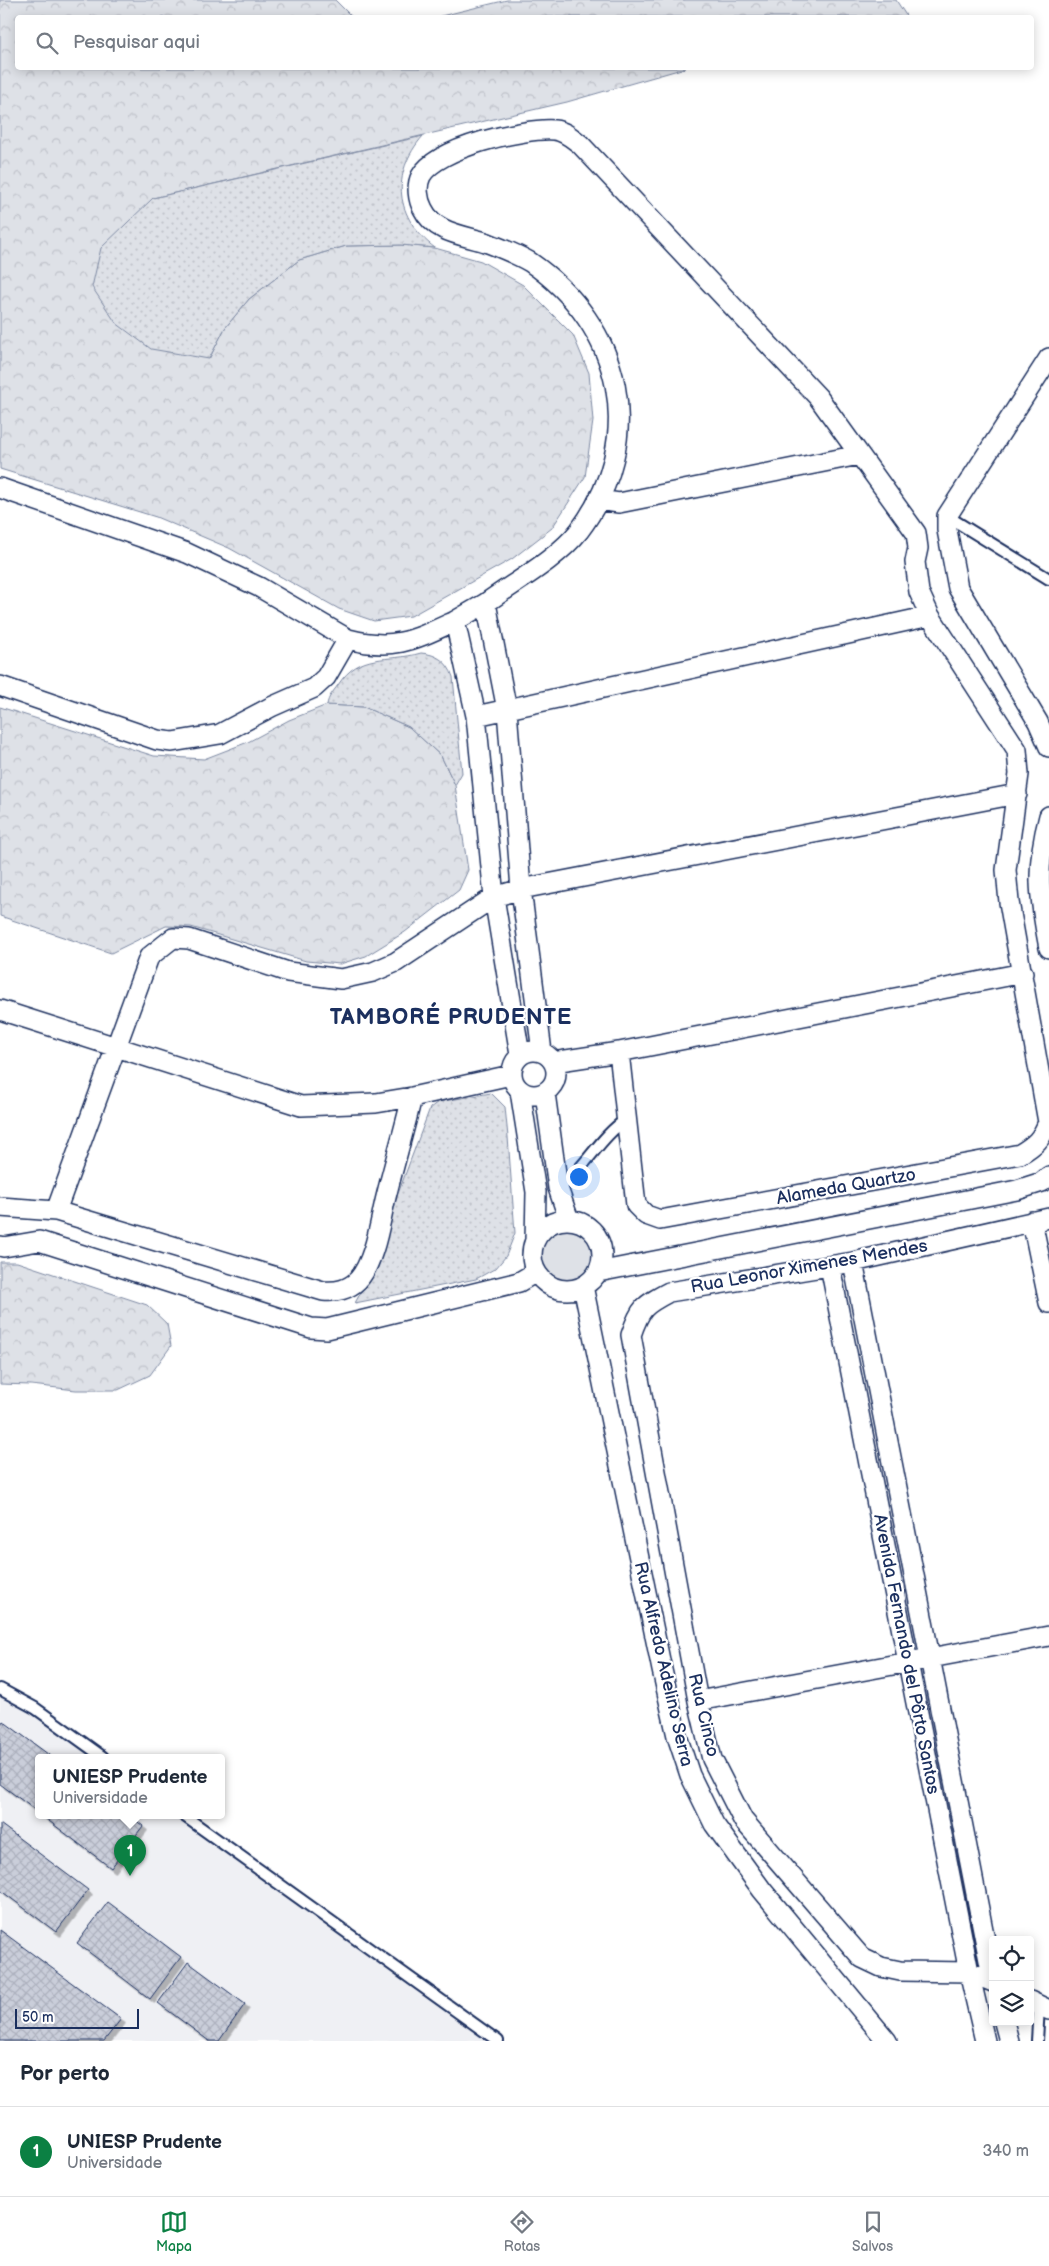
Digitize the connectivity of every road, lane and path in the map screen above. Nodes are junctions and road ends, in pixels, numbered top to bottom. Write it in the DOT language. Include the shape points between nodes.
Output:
graph roads {
  1 [pos="1049,358"];
  2 [pos="859,455"];
  3 [pos="0,488"];
  4 [pos="599,500"];
  5 [pos="947,516"];
  6 [pos="1049,580"];
  7 [pos="486,603"];
  8 [pos="930,616"];
  9 [pos="455,621"];
  10 [pos="348,639"];
  11 [pos="0,686"];
  12 [pos="507,710"];
  13 [pos="476,716"];
  14 [pos="1049,748"];
  15 [pos="1017,794"];
  16 [pos="1049,816"];
  17 [pos="521,889"];
  18 [pos="494,897"];
  19 [pos="1049,948"];
  20 [pos="1023,973"];
  21 [pos="0,1010"];
  22 [pos="117,1046"];
  23 [pos="619,1052"];
  24 [pos="520,1055"];
  25 [pos="547,1057"];
  26 [pos="511,1075"];
  27 [pos="520,1091"];
  28 [pos="545,1093"];
  29 [pos="412,1097"];
  30 [pos="627,1119"];
  31 [pos="1049,1176"];
  32 [pos="558,1188"];
  33 [pos="0,1207"];
  34 [pos="56,1211"];
  35 [pos="569,1220"];
  36 [pos="1041,1220"];
  37 [pos="535,1241"];
  38 [pos="0,1246"];
  39 [pos="853,1262"];
  40 [pos="830,1266"];
  41 [pos="536,1272"];
  42 [pos="598,1272"];
  43 [pos="584,1286"];
  44 [pos="1049,1303"];
  45 [pos="636,1318"];
  46 [pos="1049,1636"];
  47 [pos="931,1659"];
  48 [pos="909,1663"];
  49 [pos="0,1689"];
  50 [pos="698,1701"];
  51 [pos="99,1754"];
  52 [pos="189,1819"];
  53 [pos="989,1960"];
  54 [pos="969,1972"];
  55 [pos="989,1980"];
  56 [pos="1039,2006"];
  57 [pos="1005,2026"];
  58 [pos="498,2041"];
  59 [pos="887,2041"];
  60 [pos="985,2041"];
  61 [pos="1009,2041"];
  62 [pos="1037,2041"];
  1 -- 5 [label="street"];
  2 -- 4 [label="street" via="620,503"];
  2 -- 4 [label="street" via="818,397 580,144 565,132 554,130 498,137 450,152 421,176 418,195 424,211 437,226 489,243 529,262 566,293 592,324 612,367 619,416 615,459"];
  2 -- 8 [label="street" via="916,533 917,582"];
  3 -- 10 [label="street" via="186,553 259,587"];
  4 -- 7 [label="street" via="578,532 556,553"];
  5 -- 6 [label="lane"];
  5 -- 14 [label="street" via="958,588 1038,722"];
  7 -- 9 [label="street"];
  7 -- 12 [label="street"];
  8 -- 12 [label="street"];
  8 -- 15 [label="street" via="1016,750"];
  9 -- 10 [label="street" via="416,639 390,644"];
  9 -- 13 [label="street"];
  10 -- 11 [label="street" via="326,678 314,688 220,734 172,742 157,740"];
  12 -- 13 [label="street"];
  12 -- 17 [label="street"];
  13 -- 18 [label="street"];
  15 -- 17 [label="street"];
  15 -- 20 [label="street" via="1006,870"];
  16 -- 19 [label="street" via="1038,880"];
  17 -- 18 [label="street"];
  17 -- 25 [label="street"];
  18 -- 22 [label="street" via="396,962 373,972 341,979 288,972 189,939 173,938 149,957"];
  18 -- 24 [label="street"];
  20 -- 23 [label="street"];
  20 -- 30 [label="street, Alameda Quartzo" via="1048,1122 1039,1140 1020,1154 660,1220 646,1215 636,1205"];
  21 -- 22 [label="street"];
  22 -- 29 [label="street" via="301,1106 376,1103"];
  22 -- 34 [label="street"];
  23 -- 25 [label="street"];
  23 -- 30 [label="street, Alameda Quartzo"];
  24 -- 25 [label="street" via="527,1052"];
  24 -- 26 [label="street"];
  25 -- 28 [label="street" via="556,1070 552,1087"];
  26 -- 27 [label="street"];
  26 -- 29 [label="street"];
  27 -- 28 [label="street" via="533,1096"];
  27 -- 37 [label="street" via="536,1192"];
  28 -- 32 [label="street"];
  29 -- 34 [label="street" via="369,1262 358,1279 337,1292 324,1291"];
  30 -- 32 [label="lane" via="615,1127 572,1178"];
  31 -- 42 [label="street" via="1042,1182 1017,1190"];
  32 -- 35 [label="street"];
  33 -- 34 [label="street"];
  35 -- 37 [label="street" via="548,1225"];
  35 -- 42 [label="street" via="590,1229 598,1238 601,1261"];
  36 -- 39 [label="street, Rua Leonor Ximenes Mendes"];
  36 -- 44 [label="street"];
  37 -- 41 [label="street" via="532,1252"];
  38 -- 41 [label="street" via="40,1241 311,1328 326,1330 519,1282"];
  39 -- 40 [label="street, Rua Leonor Ximenes Mendes"];
  39 -- 47 [label="street, Avenida Fernando del Pôrto Santos"];
  40 -- 45 [label="street, Rua Leonor Ximenes Mendes" via="669,1292 646,1304"];
  40 -- 48 [label="street, Avenida Fernando del Pôrto Santos"];
  41 -- 43 [label="street" via="557,1288 573,1290"];
  42 -- 43 [label="street"];
  43 -- 59 [label="street, Rua Alfredo Adelino Serra" via="662,1670 690,1775 714,1824 762,1890"];
  45 -- 50 [label="street, Rua Cinco" via="630,1335"];
  46 -- 47 [label="street"];
  47 -- 48 [label="street"];
  47 -- 53 [label="street, Avenida Fernando del Pôrto Santos"];
  48 -- 50 [label="street"];
  48 -- 54 [label="street, Avenida Fernando del Pôrto Santos"];
  49 -- 51 [label="lane" via="35,1708"];
  50 -- 54 [label="street, Rua Cinco" via="712,1758 744,1820 862,1958 900,1971"];
  52 -- 58 [label="lane"];
  54 -- 55 [label="street"];
  54 -- 60 [label="street, Avenida Fernando del Pôrto Santos"];
  56 -- 62 [label="lane"];
  57 -- 61 [label="street"];
}
